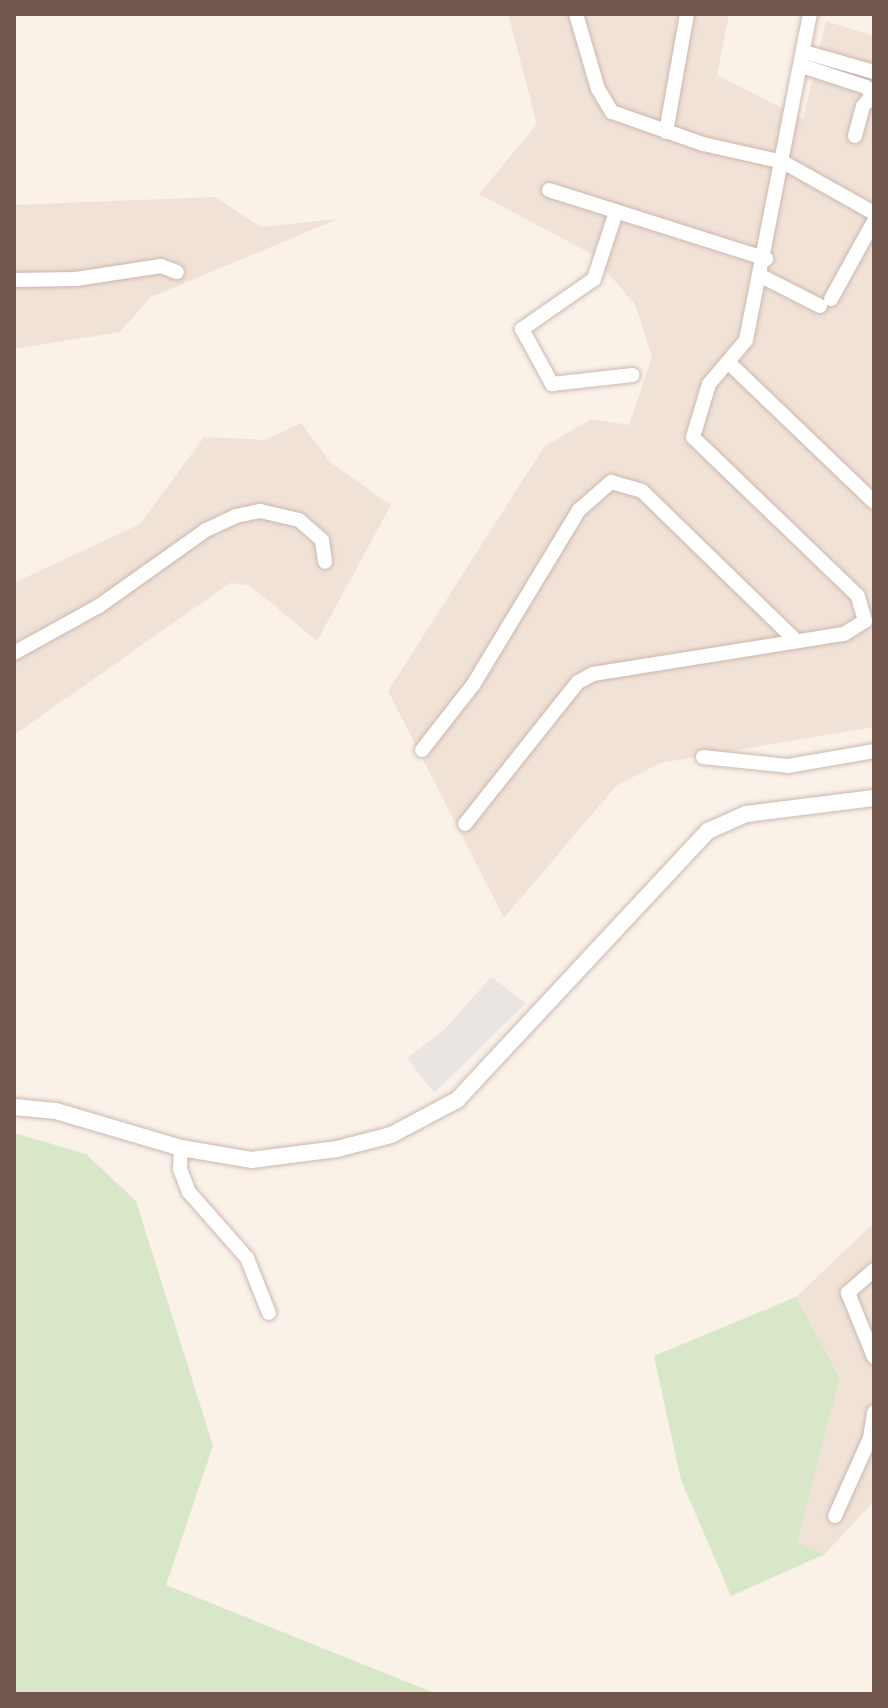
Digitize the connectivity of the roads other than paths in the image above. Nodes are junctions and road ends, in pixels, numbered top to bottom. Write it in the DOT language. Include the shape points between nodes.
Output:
graph roads {
  1 [pos="576,14"];
  2 [pos="687,14"];
  3 [pos="810,14"];
  4 [pos="803,59"];
  5 [pos="874,73"];
  6 [pos="871,93"];
  7 [pos="666,132"];
  8 [pos="855,136"];
  9 [pos="783,162"];
  10 [pos="549,190"];
  11 [pos="616,212"];
  12 [pos="874,213"];
  13 [pos="874,221"];
  14 [pos="766,259"];
  15 [pos="177,272"];
  16 [pos="763,277"];
  17 [pos="14,280"];
  18 [pos="728,362"];
  19 [pos="632,375"];
  20 [pos="874,502"];
  21 [pos="325,562"];
  22 [pos="796,641"];
  23 [pos="14,653"];
  24 [pos="422,750"];
  25 [pos="874,751"];
  26 [pos="703,757"];
  27 [pos="874,798"];
  28 [pos="465,824"];
  29 [pos="14,1107"];
  30 [pos="181,1148"];
  31 [pos="874,1270"];
  32 [pos="269,1313"];
  33 [pos="870,1334"];
  34 [pos="874,1357"];
  35 [pos="874,1412"];
  36 [pos="872,1438"];
  37 [pos="835,1516"];
  1 -- 7 [label="street" via="606,107"];
  2 -- 7 [label="street"];
  3 -- 4 [label="street"];
  4 -- 5 [label="street"];
  4 -- 6 [label="street"];
  4 -- 9 [label="street"];
  5 -- 6 [label="street"];
  6 -- 8 [label="street"];
  7 -- 9 [label="street"];
  9 -- 12 [label="street"];
  9 -- 14 [label="street"];
  10 -- 11 [label="street"];
  11 -- 14 [label="street"];
  11 -- 19 [label="street" via="594,279 522,329 552,384"];
  13 -- 16 [label="street" via="825,302"];
  14 -- 16 [label="street"];
  15 -- 17 [label="street" via="161,266 76,279"];
  16 -- 18 [label="street" via="746,340"];
  18 -- 20 [label="street"];
  18 -- 22 [label="street" via="709,384 693,428 697,446 858,596 866,613 853,632"];
  21 -- 23 [label="street" via="322,540 299,520 260,511 236,516 206,530 99,606"];
  22 -- 24 [label="street" via="642,491 611,482 579,510 473,685"];
  22 -- 28 [label="street" via="617,667 578,682"];
  25 -- 26 [label="street" via="788,766"];
  27 -- 30 [label="street" via="746,814 708,831 457,1100 424,1121 337,1149 251,1160"];
  29 -- 30 [label="street" via="56,1111"];
  30 -- 32 [label="street" via="180,1169 189,1192 247,1258"];
  31 -- 33 [label="street" via="848,1293"];
  33 -- 34 [label="street"];
  35 -- 36 [label="street"];
  36 -- 37 [label="street"];
}
